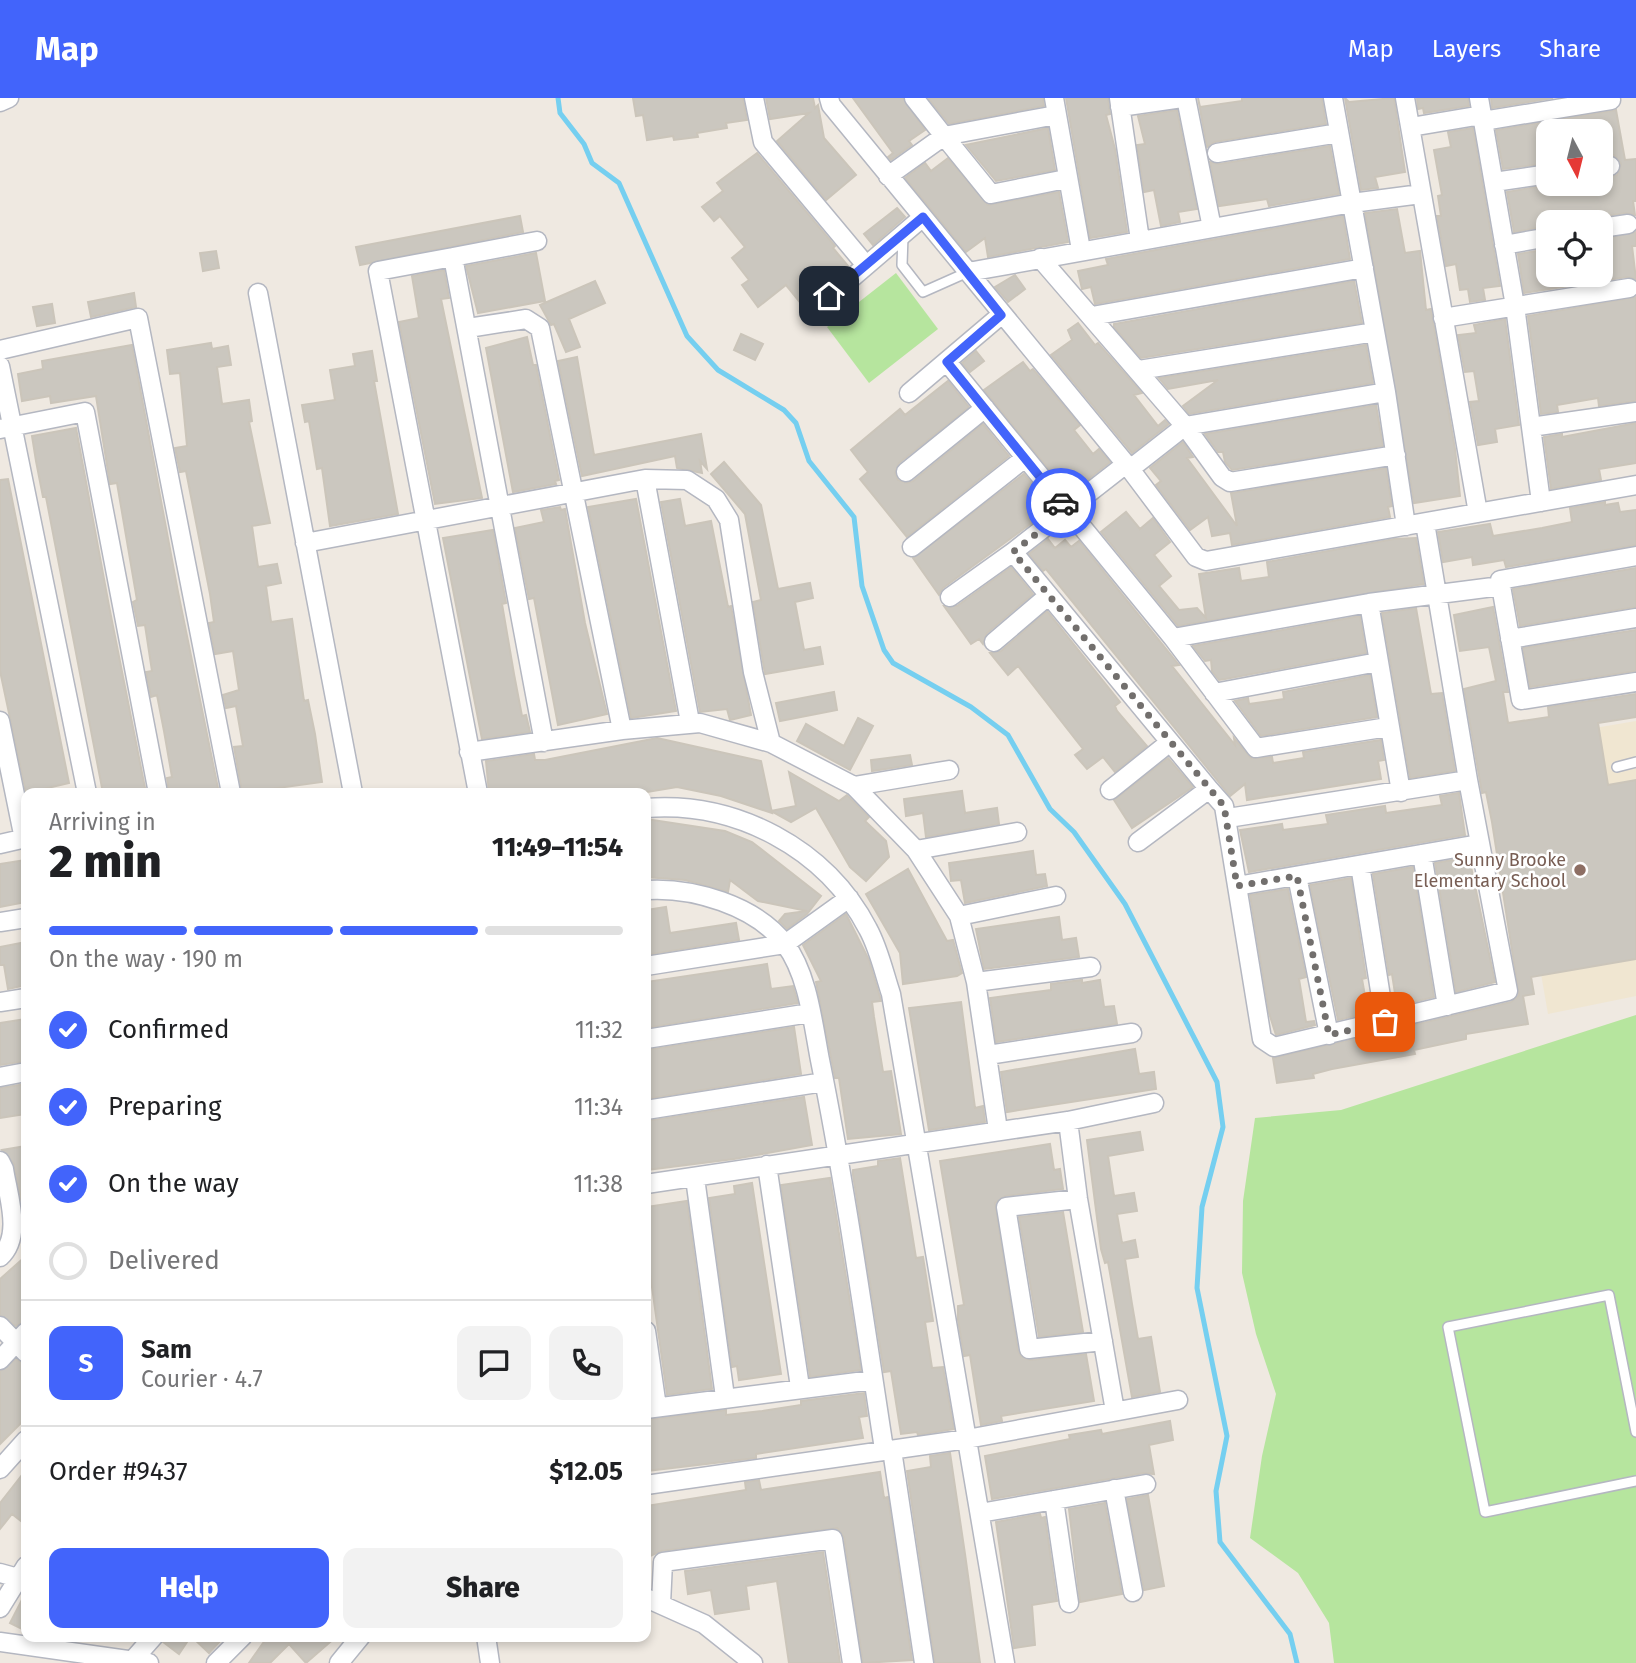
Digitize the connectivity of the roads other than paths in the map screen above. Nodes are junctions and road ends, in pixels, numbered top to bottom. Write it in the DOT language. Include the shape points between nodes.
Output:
graph roads {
  1 [pos="9,98"];
  2 [pos="754,98"];
  3 [pos="829,98"];
  4 [pos="914,98"];
  5 [pos="1184,98"];
  6 [pos="1333,98"];
  7 [pos="1405,98"];
  8 [pos="1611,100"];
  9 [pos="0,102"];
  10 [pos="1120,102"];
  11 [pos="1055,107"];
  12 [pos="1481,111"];
  13 [pos="1411,127"];
  14 [pos="1339,133"];
  15 [pos="944,136"];
  16 [pos="1217,153"];
  17 [pos="888,176"];
  18 [pos="1536,176"];
  19 [pos="1066,179"];
  20 [pos="1494,182"];
  21 [pos="1421,194"];
  22 [pos="1352,203"];
  23 [pos="923,217"];
  24 [pos="1628,224"];
  25 [pos="1613,227"];
  26 [pos="1212,228"];
  27 [pos="903,234"];
  28 [pos="1536,239"];
  29 [pos="1140,240"];
  30 [pos="537,241"];
  31 [pos="1504,245"];
  32 [pos="1081,250"];
  33 [pos="453,257"];
  34 [pos="1040,258"];
  35 [pos="865,264"];
  36 [pos="1364,268"];
  37 [pos="968,272"];
  38 [pos="1629,288"];
  39 [pos="258,293"];
  40 [pos="1515,306"];
  41 [pos="811,313"];
  42 [pos="1001,315"];
  43 [pos="1092,316"];
  44 [pos="1443,318"];
  45 [pos="468,328"];
  46 [pos="1375,332"];
  47 [pos="0,350"];
  48 [pos="947,362"];
  49 [pos="0,366"];
  50 [pos="1139,370"];
  51 [pos="1386,392"];
  52 [pos="909,393"];
  53 [pos="985,408"];
  54 [pos="1636,412"];
  55 [pos="1185,426"];
  56 [pos="5,428"];
  57 [pos="1531,428"];
  58 [pos="1396,455"];
  59 [pos="1026,458"];
  60 [pos="1128,466"];
  61 [pos="906,472"];
  62 [pos="645,479"];
  63 [pos="1636,485"];
  64 [pos="573,492"];
  65 [pos="1541,502"];
  66 [pos="502,506"];
  67 [pos="1067,510"];
  68 [pos="1478,513"];
  69 [pos="426,520"];
  70 [pos="1426,523"];
  71 [pos="1406,526"];
  72 [pos="305,543"];
  73 [pos="912,547"];
  74 [pos="1013,552"];
  75 [pos="1636,556"];
  76 [pos="1501,586"];
  77 [pos="1437,594"];
  78 [pos="1048,596"];
  79 [pos="950,597"];
  80 [pos="1369,603"];
  81 [pos="1636,618"];
  82 [pos="1173,638"];
  83 [pos="1510,639"];
  84 [pos="994,642"];
  85 [pos="1378,662"];
  86 [pos="1636,682"];
  87 [pos="1214,693"];
  88 [pos="0,721"];
  89 [pos="690,722"];
  90 [pos="1388,727"];
  91 [pos="622,730"];
  92 [pos="544,742"];
  93 [pos="1170,742"];
  94 [pos="771,743"];
  95 [pos="469,752"];
  96 [pos="1636,762"];
  97 [pos="1617,767"];
  98 [pos="949,770"];
  99 [pos="1468,780"];
  100 [pos="854,786"];
  101 [pos="86,788"];
  102 [pos="157,788"];
  103 [pos="230,788"];
  104 [pos="351,788"];
  105 [pos="477,788"];
  106 [pos="1209,789"];
  107 [pos="1110,790"];
  108 [pos="1401,792"];
  109 [pos="651,808"];
  110 [pos="1228,818"];
  111 [pos="21,820"];
  112 [pos="1017,832"];
  113 [pos="21,840"];
  114 [pos="1138,842"];
  115 [pos="0,844"];
  116 [pos="1479,844"];
  117 [pos="916,850"];
  118 [pos="1422,854"];
  119 [pos="1360,865"];
  120 [pos="1297,876"];
  121 [pos="1237,886"];
  122 [pos="651,890"];
  123 [pos="1056,896"];
  124 [pos="849,898"];
  125 [pos="959,916"];
  126 [pos="21,919"];
  127 [pos="0,922"];
  128 [pos="785,944"];
  129 [pos="651,964"];
  130 [pos="1091,967"];
  131 [pos="976,982"];
  132 [pos="21,999"];
  133 [pos="0,1002"];
  134 [pos="1447,1006"];
  135 [pos="810,1013"];
  136 [pos="1385,1022"];
  137 [pos="1132,1033"];
  138 [pos="1329,1035"];
  139 [pos="651,1038"];
  140 [pos="988,1055"];
  141 [pos="21,1073"];
  142 [pos="0,1077"];
  143 [pos="824,1082"];
  144 [pos="1154,1103"];
  145 [pos="651,1109"];
  146 [pos="1068,1121"];
  147 [pos="998,1130"];
  148 [pos="916,1142"];
  149 [pos="837,1156"];
  150 [pos="0,1161"];
  151 [pos="767,1165"];
  152 [pos="695,1178"];
  153 [pos="651,1183"];
  154 [pos="1078,1199"];
  155 [pos="0,1257"];
  156 [pos="0,1326"];
  157 [pos="21,1341"];
  158 [pos="1103,1341"];
  159 [pos="21,1344"];
  160 [pos="0,1360"];
  161 [pos="873,1380"];
  162 [pos="800,1387"];
  163 [pos="1632,1389"];
  164 [pos="725,1397"];
  165 [pos="1178,1400"];
  166 [pos="651,1408"];
  167 [pos="1115,1412"];
  168 [pos="1636,1432"];
  169 [pos="967,1439"];
  170 [pos="21,1446"];
  171 [pos="888,1449"];
  172 [pos="0,1469"];
  173 [pos="1636,1482"];
  174 [pos="651,1484"];
  175 [pos="1146,1484"];
  176 [pos="1114,1489"];
  177 [pos="1054,1500"];
  178 [pos="981,1513"];
  179 [pos="21,1572"];
  180 [pos="0,1573"];
  181 [pos="21,1574"];
  182 [pos="1133,1592"];
  183 [pos="654,1601"];
  184 [pos="1069,1603"];
  185 [pos="0,1608"];
  186 [pos="0,1642"];
  187 [pos="151,1642"];
  188 [pos="237,1642"];
  189 [pos="356,1642"];
  190 [pos="487,1642"];
  191 [pos="64,1644"];
  192 [pos="140,1662"];
  193 [pos="216,1663"];
  194 [pos="339,1663"];
  195 [pos="490,1663"];
  196 [pos="753,1663"];
  197 [pos="852,1663"];
  198 [pos="924,1663"];
  199 [pos="1005,1663"];
  1 -- 9 [label="street"];
  2 -- 35 [label="street" via="763,142"];
  3 -- 17 [label="street"];
  4 -- 15 [label="street"];
  5 -- 10 [label="street"];
  5 -- 26 [label="street"];
  6 -- 14 [label="street"];
  7 -- 13 [label="street"];
  8 -- 12 [label="street"];
  10 -- 29 [label="street"];
  11 -- 15 [label="street"];
  11 -- 19 [label="street"];
  12 -- 13 [label="street"];
  12 -- 20 [label="street"];
  13 -- 21 [label="street"];
  14 -- 16 [label="street"];
  14 -- 22 [label="street"];
  15 -- 17 [label="street"];
  15 -- 19 [label="street" via="991,194"];
  17 -- 23 [label="street"];
  18 -- 20 [label="street"];
  19 -- 32 [label="street"];
  20 -- 31 [label="street"];
  21 -- 22 [label="street"];
  21 -- 44 [label="street"];
  22 -- 26 [label="street"];
  22 -- 36 [label="street"];
  23 -- 27 [label="street"];
  23 -- 37 [label="street"];
  24 -- 25 [label="street"];
  26 -- 29 [label="street"];
  27 -- 35 [label="street"];
  27 -- 37 [label="lane" via="902,265 923,292"];
  28 -- 31 [label="street"];
  29 -- 32 [label="street"];
  30 -- 33 [label="street"];
  31 -- 40 [label="street"];
  32 -- 34 [label="street"];
  33 -- 45 [label="street"];
  33 -- 69 [label="street" via="378,271"];
  34 -- 37 [label="street"];
  34 -- 43 [label="street"];
  35 -- 41 [label="street"];
  36 -- 43 [label="street"];
  36 -- 46 [label="street"];
  37 -- 42 [label="street"];
  38 -- 40 [label="street"];
  39 -- 72 [label="street"];
  40 -- 44 [label="street"];
  40 -- 57 [label="street"];
  42 -- 48 [label="street"];
  42 -- 60 [label="street"];
  43 -- 50 [label="street"];
  44 -- 68 [label="street"];
  45 -- 64 [label="street" via="526,319 540,328"];
  45 -- 66 [label="street"];
  46 -- 50 [label="street"];
  46 -- 51 [label="street"];
  47 -- 103 [label="street" via="138,318"];
  48 -- 52 [label="street"];
  48 -- 53 [label="street"];
  49 -- 56 [label="street"];
  50 -- 55 [label="street"];
  51 -- 55 [label="street"];
  51 -- 58 [label="street"];
  53 -- 59 [label="street"];
  53 -- 61 [label="street"];
  54 -- 57 [label="street"];
  55 -- 58 [label="street" via="1230,482"];
  55 -- 60 [label="street"];
  56 -- 101 [label="street"];
  56 -- 102 [label="street" via="85,412"];
  57 -- 65 [label="street"];
  58 -- 71 [label="street"];
  59 -- 67 [label="street"];
  59 -- 73 [label="street"];
  60 -- 67 [label="street"];
  60 -- 71 [label="street" via="1196,557 1206,561"];
  62 -- 64 [label="street"];
  62 -- 89 [label="street"];
  62 -- 94 [label="street" via="687,480 716,499 725,511 753,672"];
  63 -- 65 [label="street"];
  64 -- 66 [label="street"];
  64 -- 91 [label="street"];
  65 -- 68 [label="street"];
  66 -- 69 [label="street"];
  66 -- 92 [label="street"];
  67 -- 74 [label="street"];
  67 -- 82 [label="street"];
  68 -- 70 [label="street"];
  69 -- 72 [label="street"];
  69 -- 95 [label="street"];
  70 -- 71 [label="street"];
  70 -- 77 [label="street"];
  72 -- 104 [label="street"];
  74 -- 78 [label="street"];
  74 -- 79 [label="street"];
  75 -- 76 [label="street" via="1500,580"];
  76 -- 77 [label="street"];
  76 -- 83 [label="street"];
  77 -- 80 [label="street"];
  77 -- 99 [label="street"];
  78 -- 84 [label="street"];
  78 -- 93 [label="street"];
  80 -- 82 [label="street"];
  80 -- 85 [label="street"];
  81 -- 83 [label="street"];
  82 -- 87 [label="street"];
  83 -- 86 [label="street" via="1521,700"];
  85 -- 87 [label="street"];
  85 -- 90 [label="street"];
  87 -- 90 [label="street" via="1256,748"];
  88 -- 111 [label="street"];
  89 -- 91 [label="street"];
  89 -- 94 [label="street"];
  90 -- 108 [label="street"];
  91 -- 92 [label="street"];
  92 -- 95 [label="street"];
  93 -- 106 [label="street"];
  93 -- 107 [label="street"];
  94 -- 100 [label="street"];
  95 -- 105 [label="street"];
  96 -- 97 [label="lane"];
  98 -- 100 [label="street"];
  99 -- 108 [label="street"];
  99 -- 116 [label="street"];
  100 -- 117 [label="street"];
  106 -- 110 [label="street"];
  106 -- 114 [label="street"];
  108 -- 110 [label="street"];
  109 -- 124 [label="street" via="686,807 746,821 805,854 829,873"];
  110 -- 121 [label="street"];
  112 -- 117 [label="street"];
  113 -- 115 [label="street"];
  116 -- 118 [label="street"];
  116 -- 134 [label="street" via="1508,991"];
  117 -- 125 [label="street"];
  118 -- 119 [label="street"];
  118 -- 134 [label="street"];
  119 -- 120 [label="street"];
  119 -- 136 [label="street"];
  120 -- 121 [label="street"];
  120 -- 138 [label="street"];
  121 -- 138 [label="street" via="1262,1039 1274,1047"];
  122 -- 128 [label="street" via="713,897 767,927"];
  123 -- 125 [label="street"];
  124 -- 128 [label="street"];
  124 -- 148 [label="street" via="869,929 891,994"];
  125 -- 131 [label="street"];
  126 -- 127 [label="street"];
  128 -- 129 [label="street"];
  128 -- 135 [label="street" via="800,975"];
  130 -- 131 [label="street"];
  131 -- 140 [label="street"];
  132 -- 133 [label="street"];
  134 -- 136 [label="street"];
  135 -- 139 [label="street"];
  135 -- 143 [label="street"];
  136 -- 138 [label="street"];
  137 -- 140 [label="street"];
  140 -- 147 [label="street"];
  141 -- 142 [label="street"];
  143 -- 145 [label="street"];
  143 -- 149 [label="street"];
  144 -- 146 [label="street"];
  146 -- 147 [label="street"];
  146 -- 154 [label="street"];
  147 -- 148 [label="street"];
  148 -- 149 [label="street"];
  148 -- 169 [label="street"];
  149 -- 151 [label="street"];
  149 -- 161 [label="street"];
  150 -- 155 [label="street" via="13,1232"];
  151 -- 152 [label="street"];
  151 -- 162 [label="street"];
  152 -- 153 [label="street"];
  152 -- 164 [label="street"];
  154 -- 158 [label="street"];
  154 -- 158 [label="street" via="1006,1207 1029,1349"];
  156 -- 157 [label="street"];
  158 -- 167 [label="street"];
  159 -- 160 [label="street"];
  161 -- 162 [label="street"];
  161 -- 171 [label="street"];
  162 -- 164 [label="street"];
  163 -- 168 [label="lane"];
  163 -- 173 [label="lane" via="1609,1295 1448,1327 1485,1512"];
  164 -- 166 [label="street"];
  165 -- 167 [label="street"];
  167 -- 169 [label="street"];
  169 -- 171 [label="street"];
  169 -- 178 [label="street"];
  170 -- 172 [label="street"];
  171 -- 174 [label="street"];
  171 -- 198 [label="street"];
  175 -- 176 [label="street"];
  176 -- 177 [label="street"];
  176 -- 182 [label="street"];
  177 -- 178 [label="street"];
  177 -- 184 [label="street"];
  178 -- 199 [label="street"];
  179 -- 180 [label="street"];
  181 -- 185 [label="street"];
  183 -- 196 [label="street" via="704,1624"];
  183 -- 197 [label="street" via="663,1562 833,1539"];
  186 -- 191 [label="street"];
  187 -- 192 [label="street"];
  188 -- 193 [label="street"];
  189 -- 194 [label="street"];
  190 -- 195 [label="street"];
  191 -- 192 [label="street"];
}
